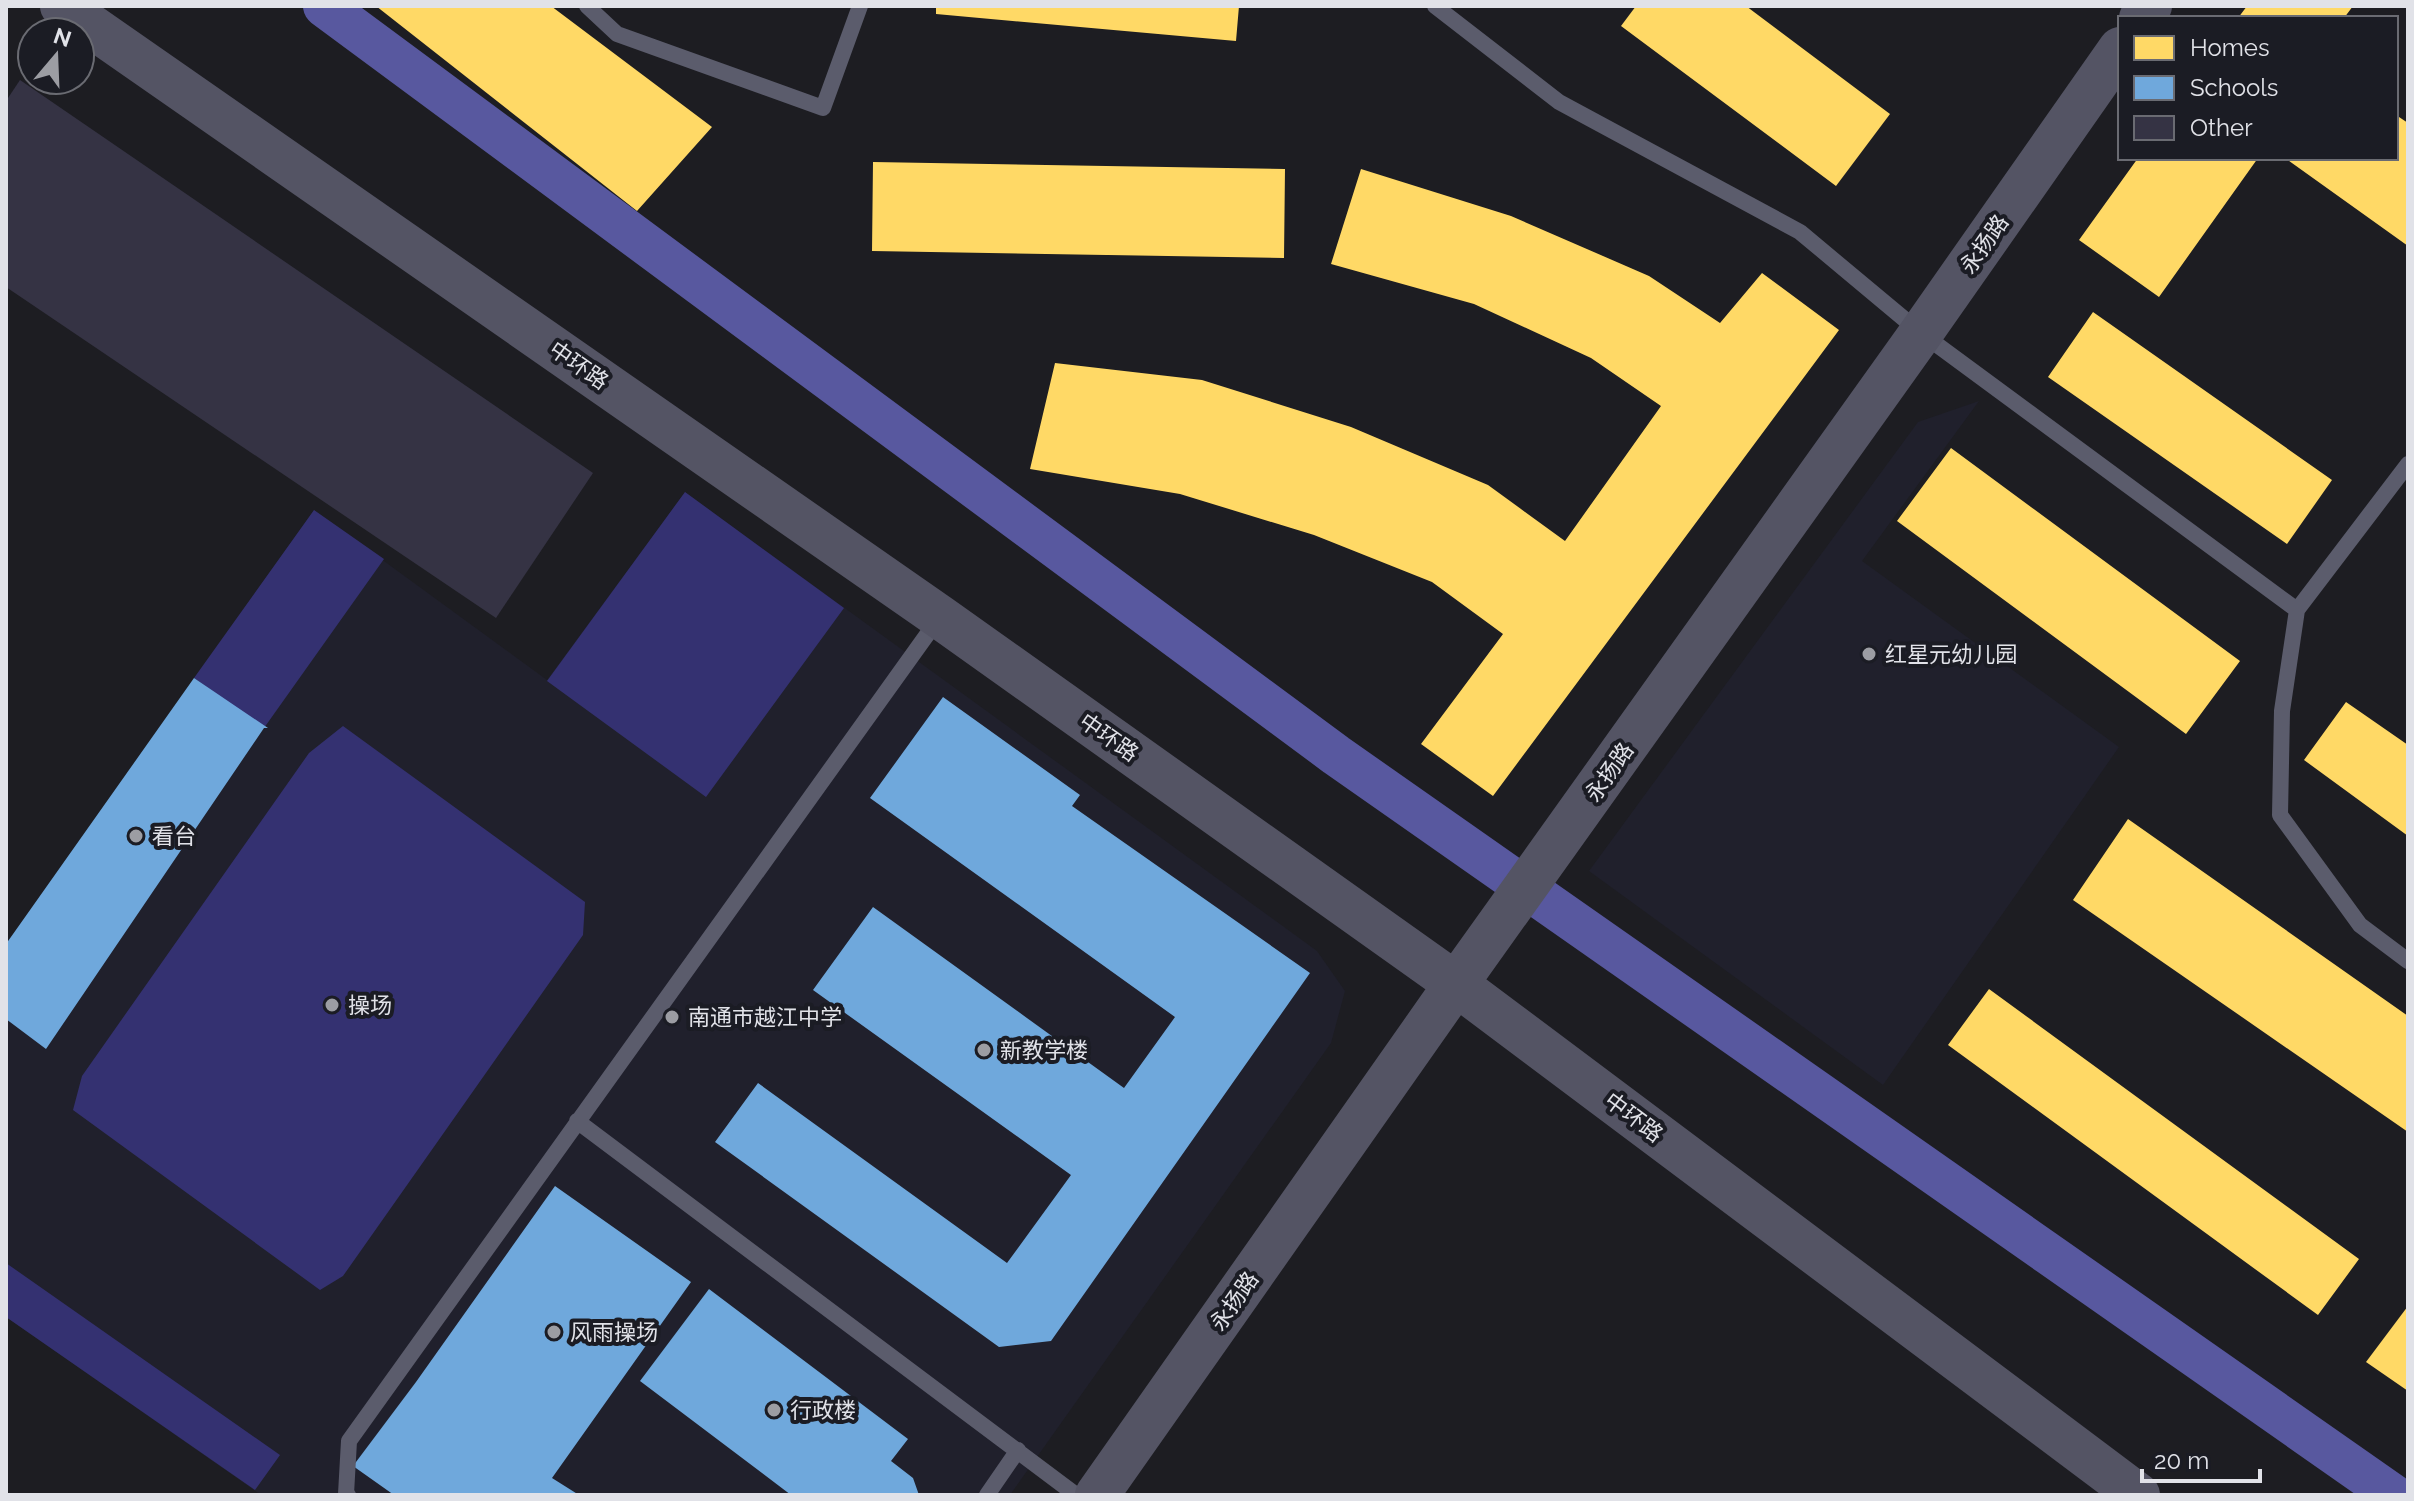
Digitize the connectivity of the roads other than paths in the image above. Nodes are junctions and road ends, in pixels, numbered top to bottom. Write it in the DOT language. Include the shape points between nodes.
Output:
graph roads {
  1 [pos="62,6"];
  2 [pos="587,6"];
  3 [pos="860,6"];
  4 [pos="1435,6"];
  5 [pos="2118,52"];
  6 [pos="1921,333"];
  7 [pos="2408,464"];
  8 [pos="2297,610"];
  9 [pos="940,617"];
  10 [pos="2408,961"];
  11 [pos="1466,971"];
  12 [pos="577,1121"];
  13 [pos="1018,1450"];
  14 [pos="348,1495"];
  15 [pos="987,1495"];
  16 [pos="1076,1495"];
  17 [pos="1097,1495"];
  18 [pos="2138,1495"];
  1 -- 9 [label="street, 中环路"];
  2 -- 3 [label="lane" via="617,34 823,108"];
  4 -- 6 [label="lane" via="1559,102 1800,232"];
  5 -- 6 [label="street, 永扬路"];
  6 -- 8 [label="lane"];
  6 -- 11 [label="street, 永扬路"];
  7 -- 8 [label="lane"];
  8 -- 10 [label="lane" via="2282,711 2280,815 2360,925"];
  9 -- 11 [label="street, 中环路"];
  9 -- 12 [label="lane"];
  11 -- 17 [label="street, 永扬路"];
  11 -- 18 [label="street, 中环路"];
  12 -- 13 [label="lane"];
  12 -- 14 [label="lane" via="349,1441"];
  13 -- 15 [label="lane"];
  13 -- 16 [label="lane"];
}
